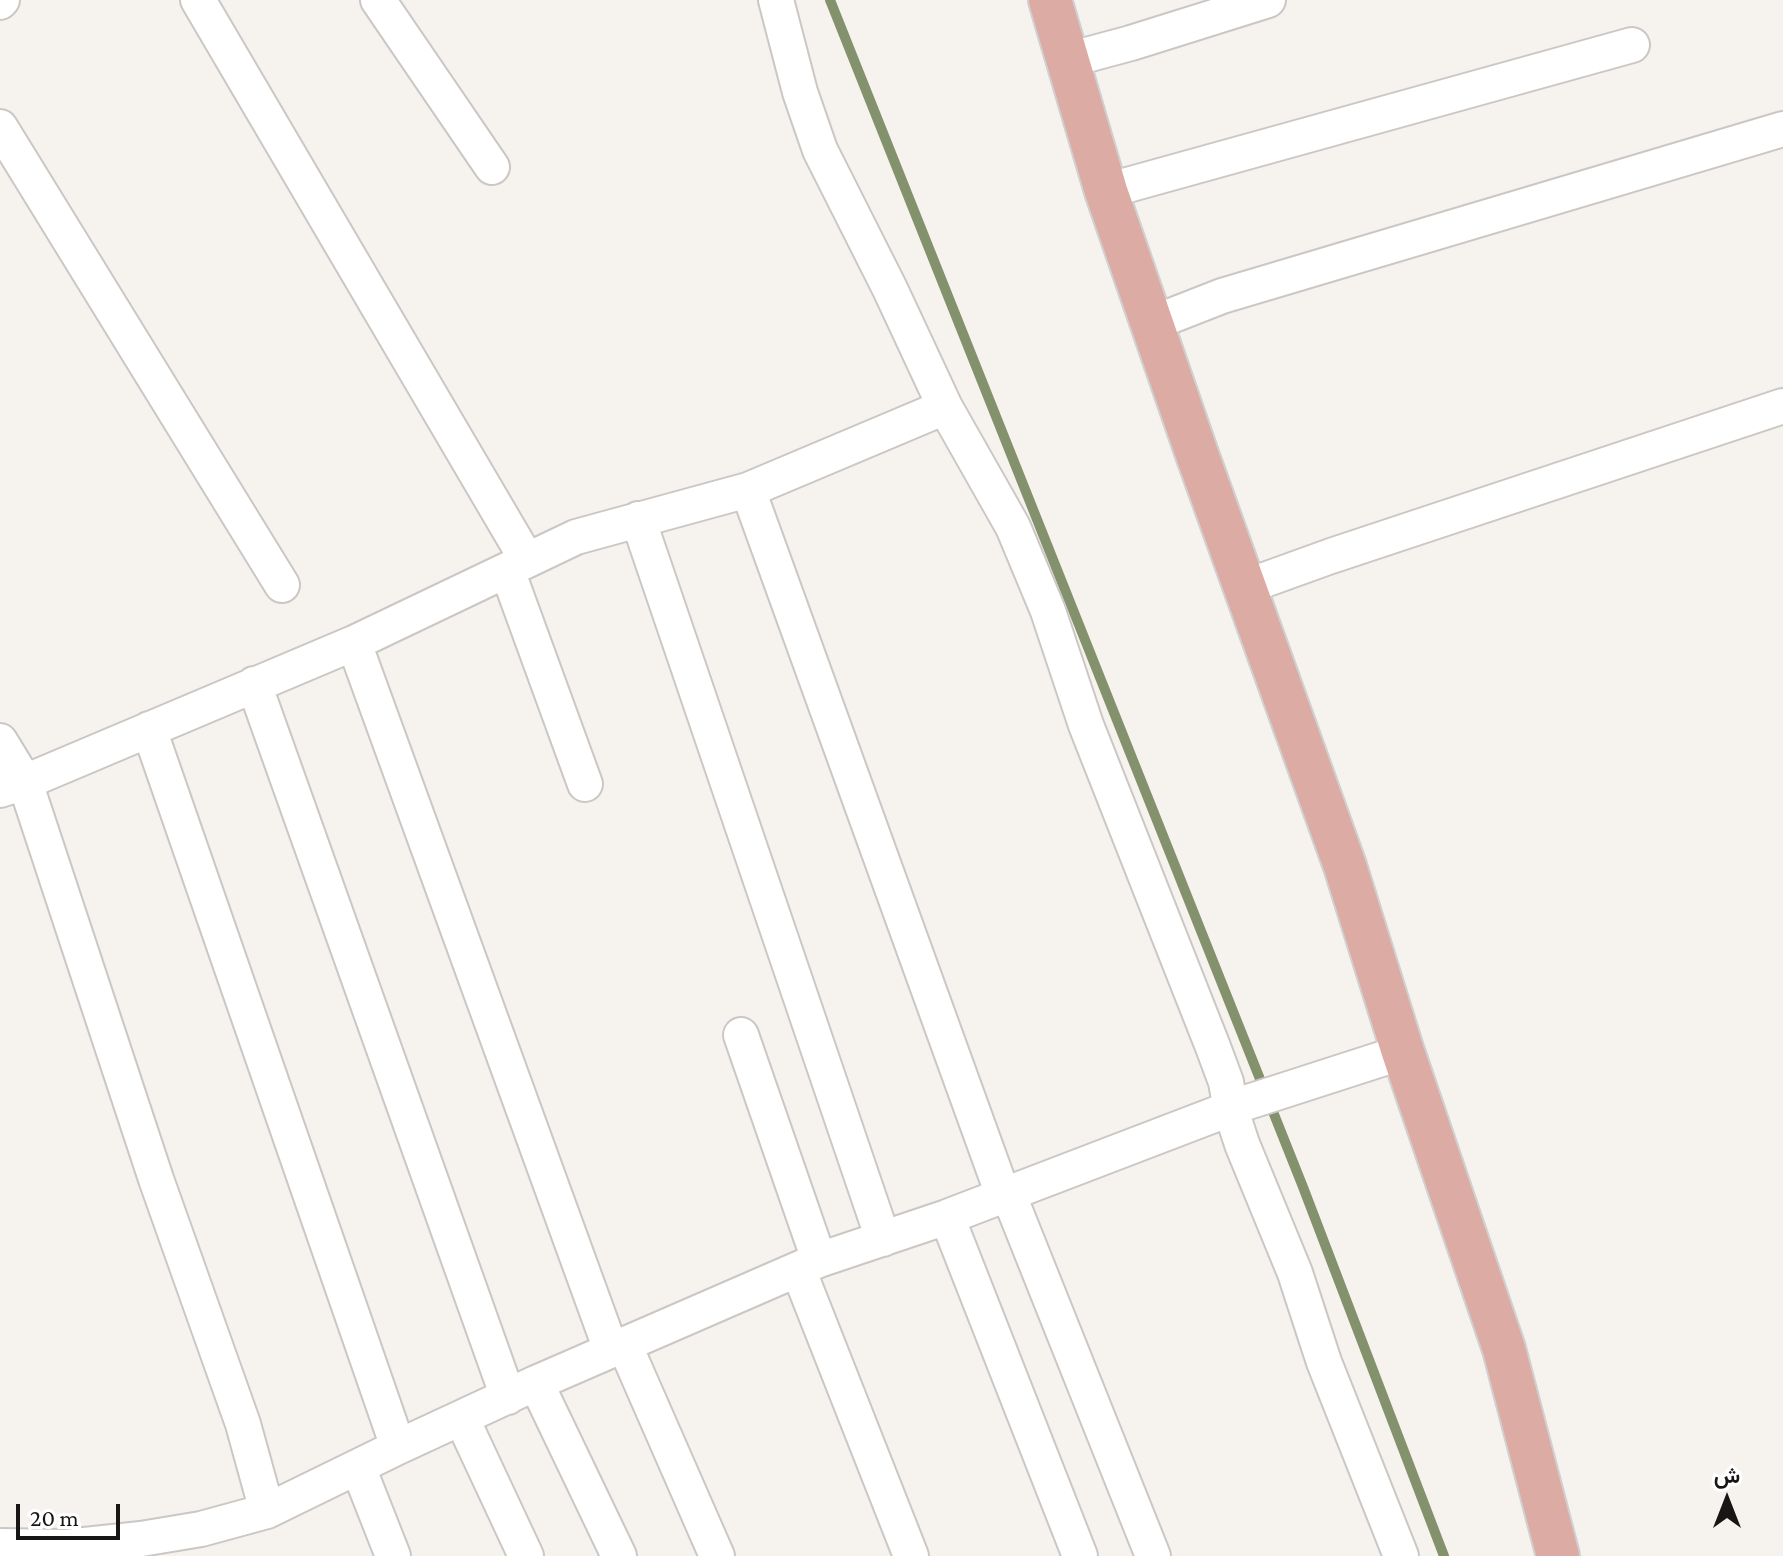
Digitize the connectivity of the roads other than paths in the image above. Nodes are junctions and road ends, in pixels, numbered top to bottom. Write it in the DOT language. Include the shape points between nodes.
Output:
graph roads {
  1 [pos="198,0"];
  2 [pos="378,0"];
  3 [pos="776,0"];
  4 [pos="1050,0"];
  5 [pos="1268,0"];
  6 [pos="1632,45"];
  7 [pos="1068,60"];
  8 [pos="0,127"];
  9 [pos="1783,129"];
  10 [pos="492,167"];
  11 [pos="1106,191"];
  12 [pos="1153,323"];
  13 [pos="1783,406"];
  14 [pos="945,407"];
  15 [pos="748,490"];
  16 [pos="638,519"];
  17 [pos="517,565"];
  18 [pos="282,585"];
  19 [pos="1245,587"];
  20 [pos="354,643"];
  21 [pos="254,684"];
  22 [pos="149,729"];
  23 [pos="0,741"];
  24 [pos="585,784"];
  25 [pos="13,786"];
  26 [pos="741,1035"];
  27 [pos="1403,1052"];
  28 [pos="1238,1107"];
  29 [pos="1005,1194"];
  30 [pos="947,1217"];
  31 [pos="883,1239"];
  32 [pos="809,1265"];
  33 [pos="618,1348"];
  34 [pos="522,1390"];
  35 [pos="462,1419"];
  36 [pos="398,1447"];
  37 [pos="358,1467"];
  38 [pos="267,1511"];
  39 [pos="202,1542"];
  40 [pos="0,1546"];
  41 [pos="393,1556"];
  42 [pos="526,1556"];
  43 [pos="619,1556"];
  44 [pos="717,1556"];
  45 [pos="911,1556"];
  46 [pos="1080,1556"];
  47 [pos="1153,1556"];
  48 [pos="1401,1556"];
  49 [pos="1558,1556"];
  1 -- 17 [label="street"];
  2 -- 10 [label="street"];
  3 -- 14 [label="street" via="820,150"];
  4 -- 7 [label="main road"];
  5 -- 7 [label="street"];
  6 -- 11 [label="street"];
  7 -- 11 [label="main road"];
  8 -- 18 [label="street"];
  9 -- 12 [label="street" via="1222,296"];
  11 -- 12 [label="main road"];
  12 -- 19 [label="main road"];
  13 -- 19 [label="street"];
  14 -- 15 [label="street"];
  14 -- 28 [label="street" via="1013,527 1091,740"];
  15 -- 16 [label="street"];
  15 -- 29 [label="street"];
  16 -- 17 [label="street" via="576,537"];
  16 -- 31 [label="street"];
  17 -- 20 [label="street"];
  17 -- 24 [label="street"];
  19 -- 27 [label="main road" via="1345,866"];
  20 -- 21 [label="street"];
  20 -- 33 [label="street"];
  21 -- 22 [label="street"];
  21 -- 34 [label="street"];
  22 -- 25 [label="street"];
  22 -- 36 [label="street"];
  23 -- 25 [label="street"];
  25 -- 38 [label="street" via="243,1424"];
  26 -- 32 [label="street"];
  27 -- 28 [label="street"];
  27 -- 49 [label="main road" via="1504,1349"];
  28 -- 29 [label="street"];
  28 -- 48 [label="street" via="1351,1433"];
  29 -- 30 [label="street"];
  29 -- 47 [label="street"];
  30 -- 31 [label="street"];
  30 -- 46 [label="street"];
  31 -- 32 [label="street"];
  32 -- 33 [label="street"];
  32 -- 45 [label="street"];
  33 -- 34 [label="street"];
  33 -- 44 [label="street"];
  34 -- 35 [label="street"];
  34 -- 43 [label="street"];
  35 -- 36 [label="street"];
  35 -- 42 [label="street"];
  36 -- 37 [label="street"];
  37 -- 38 [label="street"];
  37 -- 41 [label="street"];
  38 -- 39 [label="street"];
  39 -- 40 [label="street"];
}
